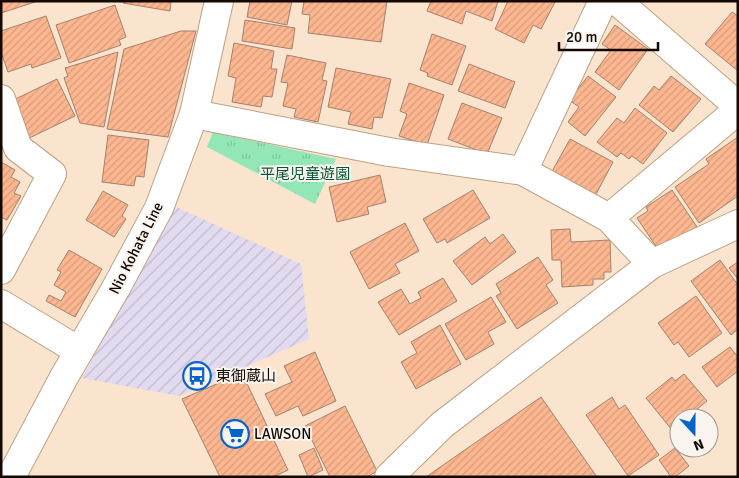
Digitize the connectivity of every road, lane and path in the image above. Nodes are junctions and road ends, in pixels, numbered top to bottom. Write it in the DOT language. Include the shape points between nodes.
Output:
graph roads {
  1 [pos="219,1"];
  2 [pos="603,1"];
  3 [pos="616,1"];
  4 [pos="1,99"];
  5 [pos="738,108"];
  6 [pos="194,114"];
  7 [pos="523,171"];
  8 [pos="609,218"];
  9 [pos="738,224"];
  10 [pos="652,264"];
  11 [pos="1,270"];
  12 [pos="1,304"];
  13 [pos="79,351"];
  14 [pos="11,477"];
  15 [pos="389,477"];
  1 -- 6 [label="street, Nio Kohata Line"];
  2 -- 7 [label="street"];
  3 -- 5 [label="street"];
  4 -- 11 [label="street" via="18,148 52,174"];
  5 -- 8 [label="street"];
  6 -- 7 [label="street" via="389,152"];
  6 -- 13 [label="street, Nio Kohata Line" via="159,208"];
  7 -- 8 [label="street"];
  8 -- 10 [label="street"];
  9 -- 10 [label="street"];
  10 -- 15 [label="street" via="442,425"];
  12 -- 13 [label="street"];
  13 -- 14 [label="street, Nio Kohata Line"];
}
